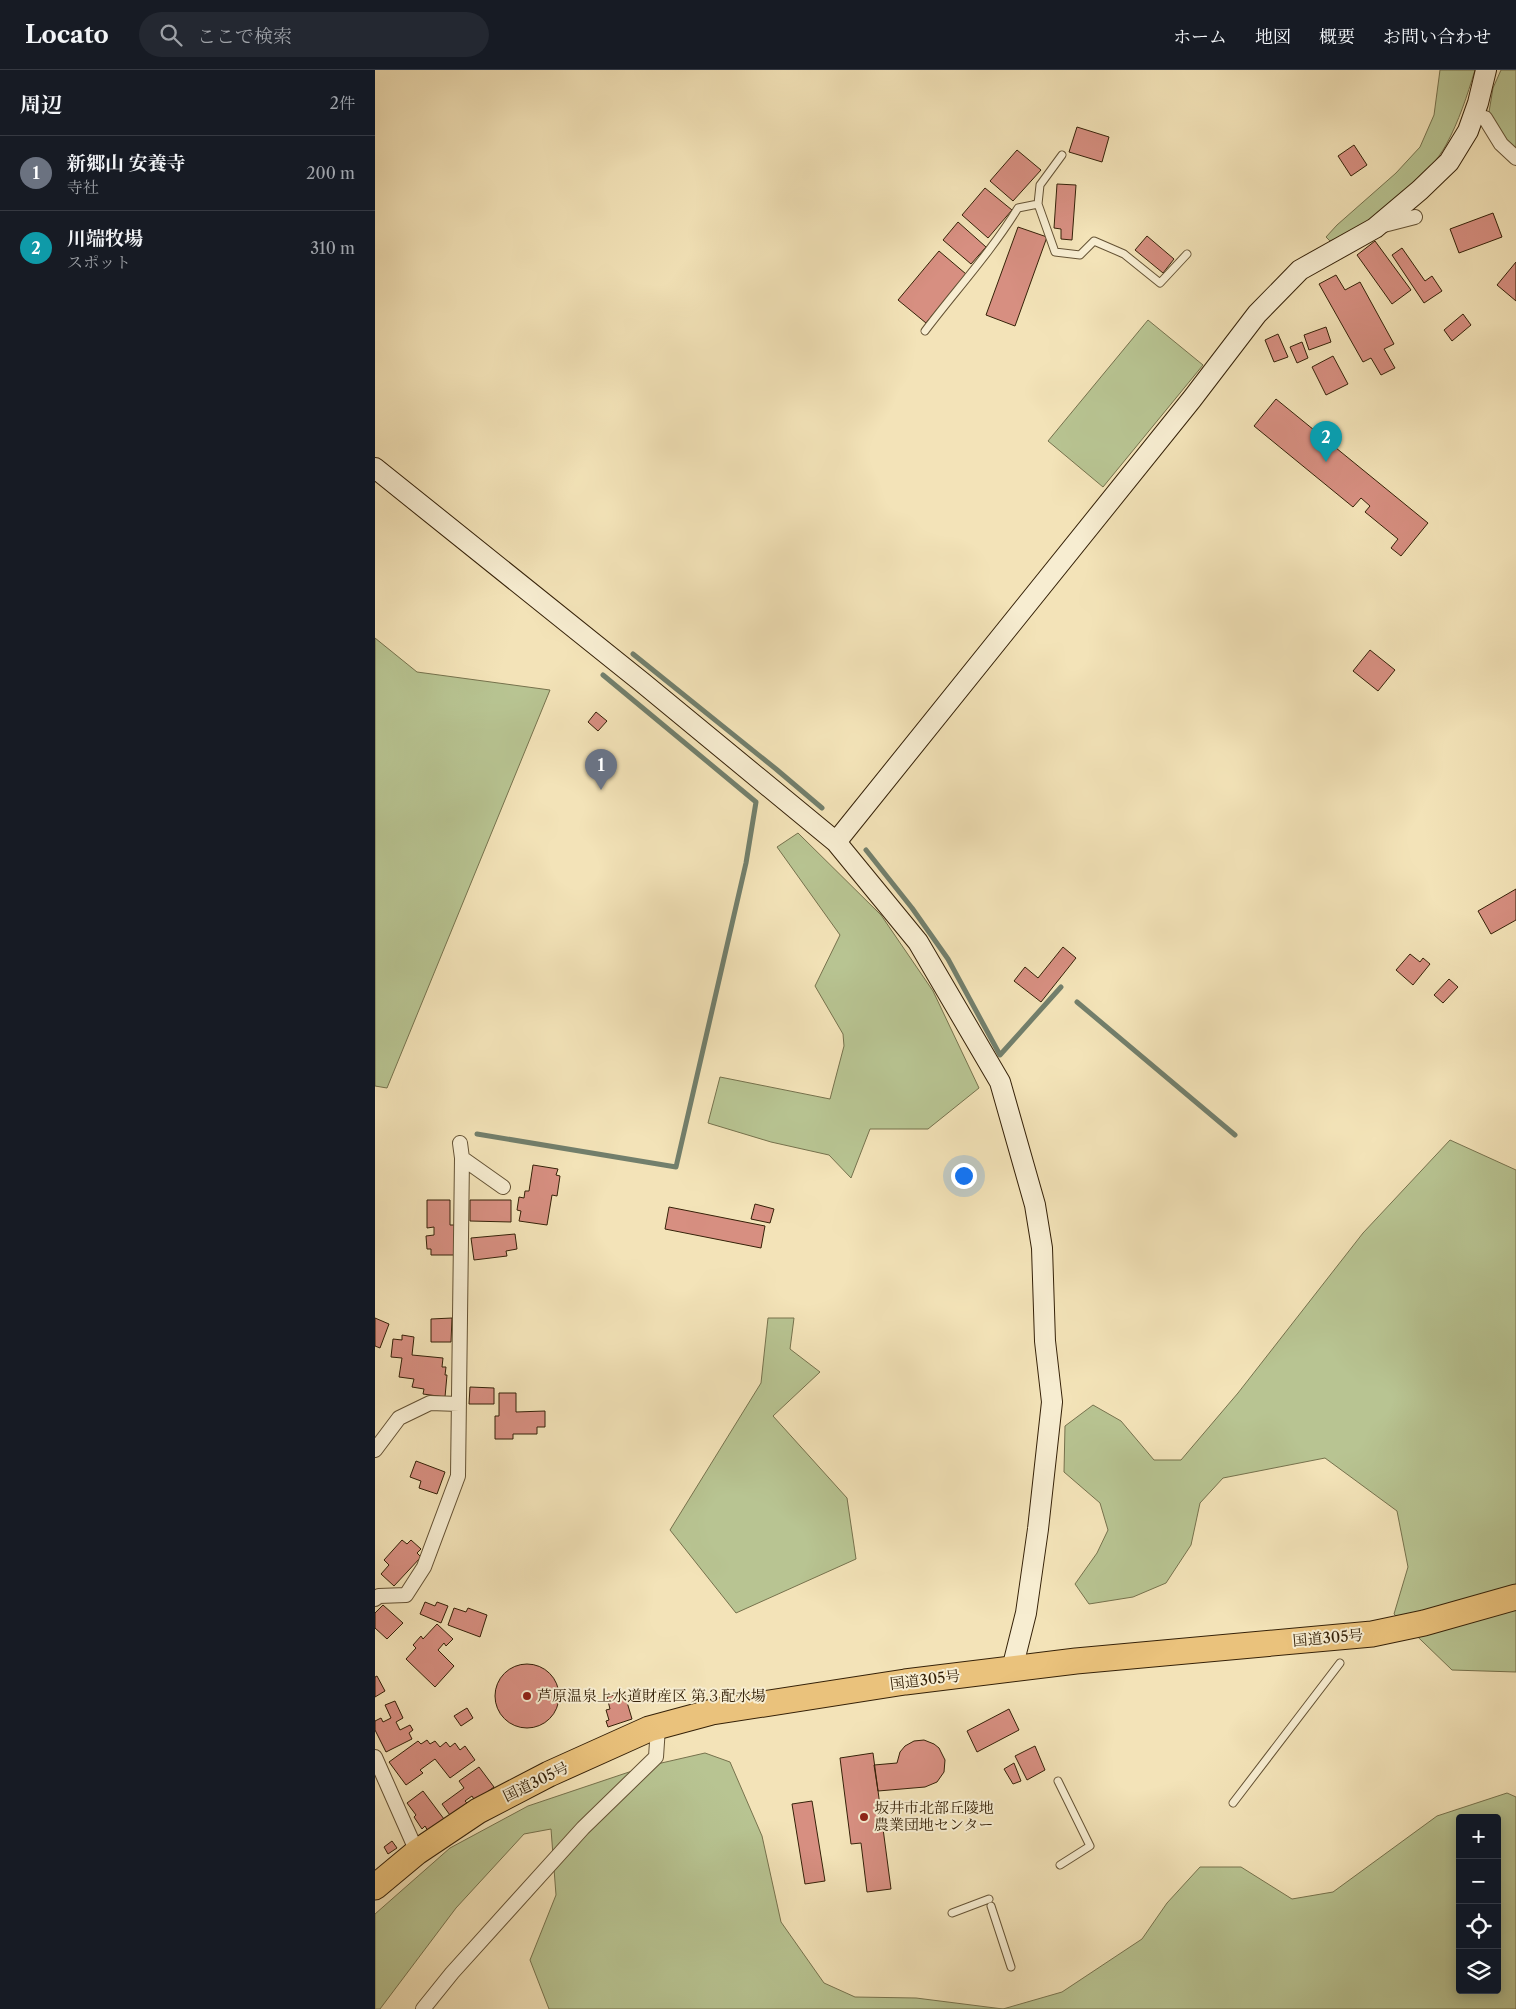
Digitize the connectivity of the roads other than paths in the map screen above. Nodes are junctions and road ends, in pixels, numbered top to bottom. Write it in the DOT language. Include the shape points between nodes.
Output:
graph roads {
  1 [pos="1486,70"];
  2 [pos="1485,118"];
  3 [pos="1062,155"];
  4 [pos="1516,158"];
  5 [pos="1039,204"];
  6 [pos="1415,217"];
  7 [pos="1375,228"];
  8 [pos="1187,254"];
  9 [pos="925,331"];
  10 [pos="375,468"];
  11 [pos="836,842"];
  12 [pos="460,1143"];
  13 [pos="462,1158"];
  14 [pos="503,1187"];
  15 [pos="459,1404"];
  16 [pos="375,1450"];
  17 [pos="1516,1597"];
  18 [pos="375,1599"];
  19 [pos="1341,1663"];
  20 [pos="1012,1669"];
  21 [pos="658,1727"];
  22 [pos="375,1757"];
  23 [pos="1059,1781"];
  24 [pos="1233,1803"];
  25 [pos="417,1852"];
  26 [pos="1060,1866"];
  27 [pos="375,1887"];
  28 [pos="952,1913"];
  29 [pos="1011,1967"];
  30 [pos="423,2009"];
  1 -- 7 [label="street" via="1468,131 1449,162"];
  2 -- 4 [label="street" via="1501,144"];
  3 -- 5 [label="lane" via="1040,185"];
  5 -- 8 [label="lane" via="1055,252 1080,255 1094,241 1124,254 1160,283"];
  5 -- 9 [label="lane" via="1018,208 1003,232"];
  6 -- 7 [label="street"];
  7 -- 11 [label="street" via="1300,270 1257,314"];
  10 -- 11 [label="street"];
  11 -- 20 [label="street" via="918,942 1000,1082 1035,1205 1042,1248 1045,1341 1052,1402 1026,1613"];
  12 -- 13 [label="street"];
  13 -- 14 [label="street"];
  13 -- 15 [label="street"];
  15 -- 16 [label="street" via="430,1402 399,1418"];
  15 -- 18 [label="street" via="458,1476 424,1567 406,1595"];
  17 -- 20 [label="highway, 国道305号" via="1372,1634"];
  19 -- 24 [label="lane"];
  20 -- 21 [label="highway, 国道305号" via="712,1712"];
  21 -- 25 [label="highway, 国道305号" via="478,1811"];
  21 -- 30 [label="street" via="656,1757 583,1828"];
  22 -- 25 [label="street"];
  23 -- 26 [label="lane" via="1090,1846"];
  25 -- 27 [label="highway, 国道305号"];
  28 -- 29 [label="lane" via="990,1903"];
}
